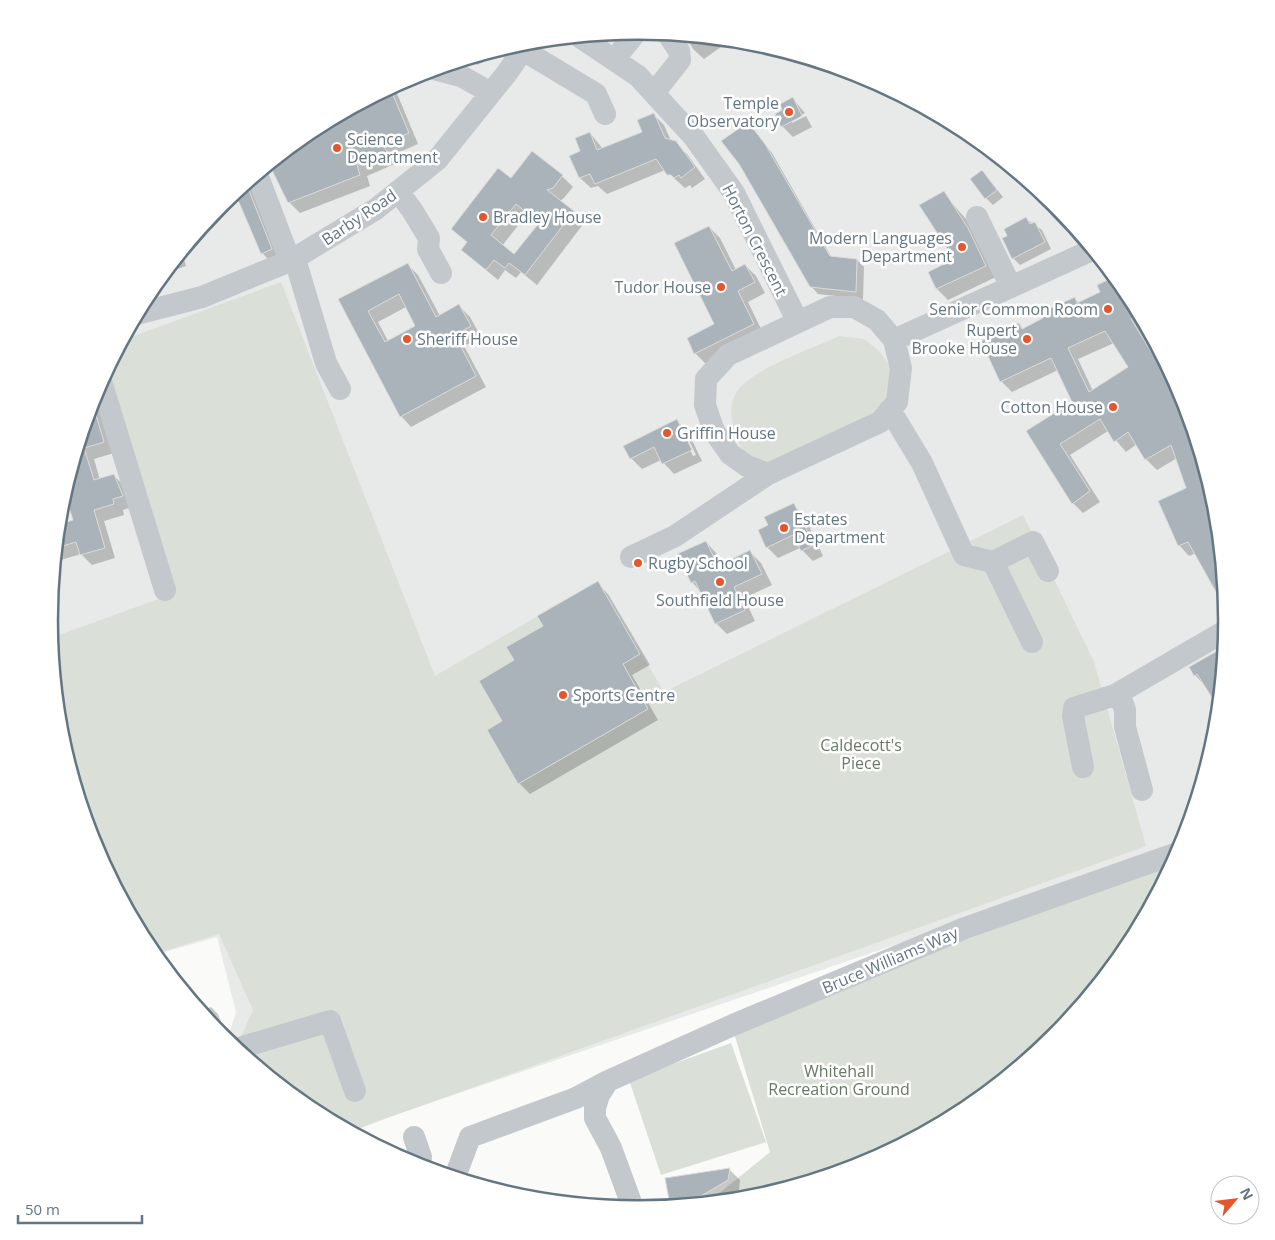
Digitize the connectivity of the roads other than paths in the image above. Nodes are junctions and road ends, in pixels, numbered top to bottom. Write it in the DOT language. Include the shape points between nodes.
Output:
graph roads {
  1 [pos="630,40"];
  2 [pos="672,41"];
  3 [pos="588,42"];
  4 [pos="532,50"];
  5 [pos="522,52"];
  6 [pos="614,60"];
  7 [pos="447,72"];
  8 [pos="491,93"];
  9 [pos="654,93"];
  10 [pos="605,114"];
  11 [pos="260,180"];
  12 [pos="398,192"];
  13 [pos="977,217"];
  14 [pos="1086,253"];
  15 [pos="292,260"];
  16 [pos="441,274"];
  17 [pos="1011,287"];
  18 [pos="147,311"];
  19 [pos="798,322"];
  20 [pos="894,340"];
  21 [pos="340,389"];
  22 [pos="104,392"];
  23 [pos="890,410"];
  24 [pos="768,474"];
  25 [pos="631,556"];
  26 [pos="993,562"];
  27 [pos="1048,571"];
  28 [pos="165,590"];
  29 [pos="1217,636"];
  30 [pos="1032,642"];
  31 [pos="1119,693"];
  32 [pos="1084,767"];
  33 [pos="1142,790"];
  34 [pos="1167,857"];
  35 [pos="245,1046"];
  36 [pos="608,1081"];
  37 [pos="355,1091"];
  38 [pos="414,1137"];
  39 [pos="421,1158"];
  40 [pos="457,1171"];
  41 [pos="630,1200"];
  1 -- 6 [label="street"];
  2 -- 9 [label="street" via="680,60"];
  3 -- 6 [label="street, Horton Crescent"];
  4 -- 10 [label="street" via="596,94"];
  5 -- 8 [label="street, Barby Road"];
  6 -- 9 [label="street, Horton Crescent" via="638,76"];
  7 -- 8 [label="street" via="461,76"];
  8 -- 12 [label="street, Barby Road" via="437,160"];
  9 -- 19 [label="street, Horton Crescent" via="694,137 734,193"];
  11 -- 15 [label="street"];
  12 -- 15 [label="street, Barby Road"];
  12 -- 16 [label="street" via="429,238 428,250"];
  13 -- 17 [label="street"];
  14 -- 17 [label="street"];
  15 -- 18 [label="street, Barby Road" via="202,297"];
  15 -- 21 [label="street" via="326,363"];
  17 -- 20 [label="street"];
  19 -- 20 [label="street" via="830,307 854,307 877,320"];
  19 -- 24 [label="street" via="728,354 706,379 705,406 714,431 730,454 747,466"];
  20 -- 23 [label="street" via="901,368 897,402"];
  22 -- 28 [label="street"];
  23 -- 24 [label="street" via="880,422"];
  23 -- 26 [label="street" via="922,463 964,555"];
  24 -- 25 [label="street" via="675,536"];
  26 -- 27 [label="street" via="1033,542"];
  26 -- 30 [label="street"];
  29 -- 31 [label="street"];
  31 -- 32 [label="street" via="1074,708"];
  31 -- 33 [label="street"];
  34 -- 36 [label="street, Bruce Williams Way" via="965,928 732,1025"];
  35 -- 37 [label="street" via="330,1022"];
  36 -- 40 [label="street, Bruce Williams Way" via="576,1098 470,1137"];
  36 -- 41 [label="street" via="599,1095 595,1118 611,1148"];
  38 -- 39 [label="street"];
}
